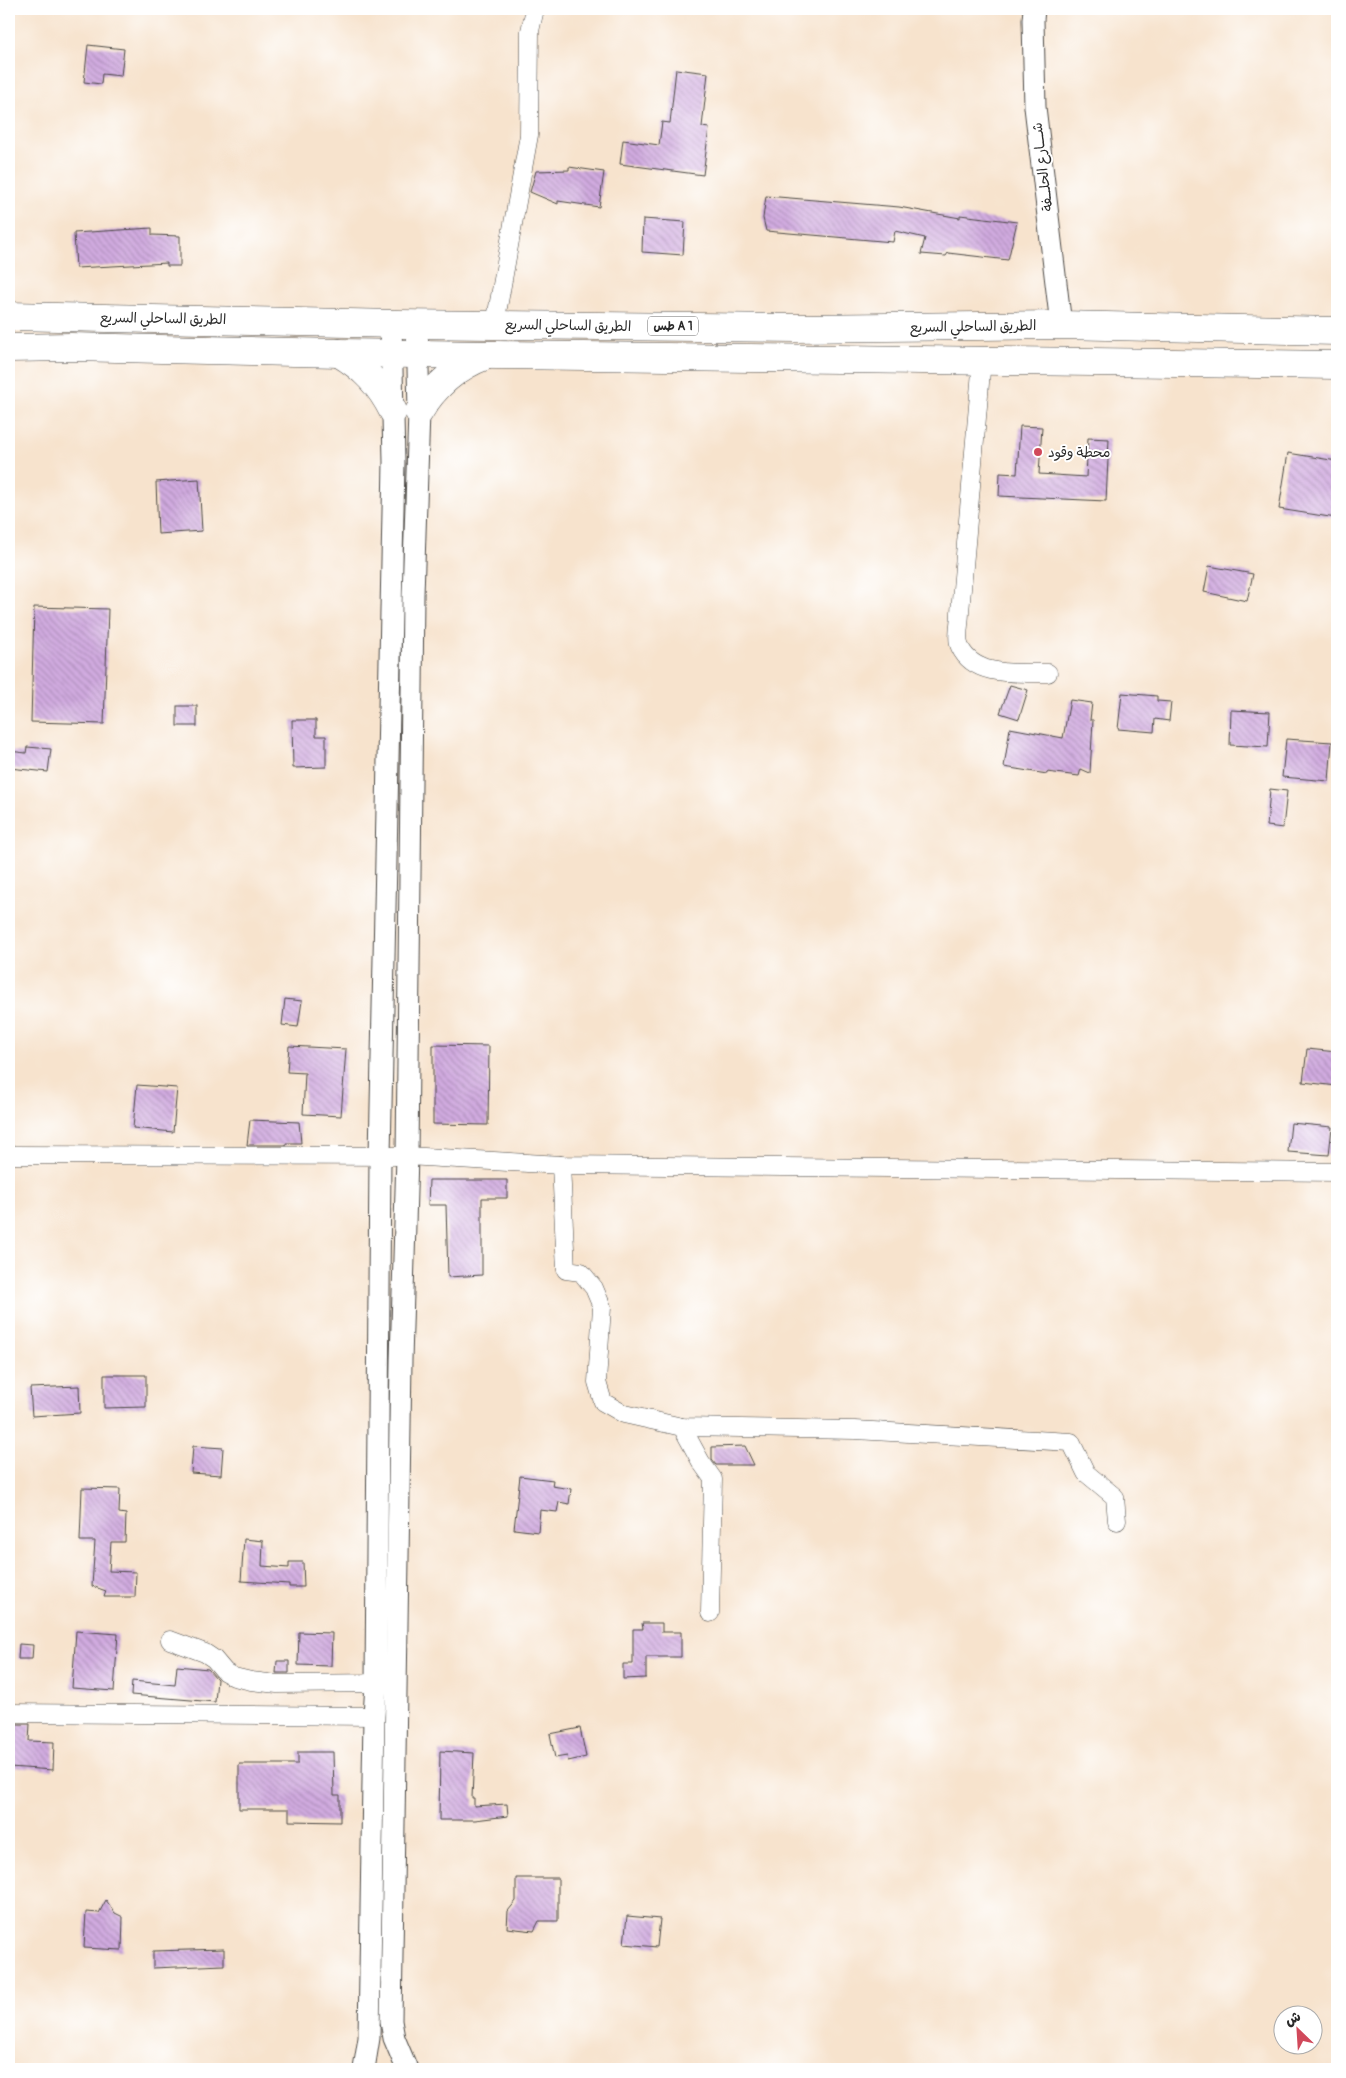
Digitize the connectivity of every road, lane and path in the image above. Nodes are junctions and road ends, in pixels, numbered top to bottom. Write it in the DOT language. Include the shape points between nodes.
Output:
graph roads {
  1 [pos="535,9"];
  2 [pos="1034,9"];
  3 [pos="9,316"];
  4 [pos="404,323"];
  5 [pos="495,324"];
  6 [pos="1061,325"];
  7 [pos="1337,331"];
  8 [pos="9,348"];
  9 [pos="339,353"];
  10 [pos="405,354"];
  11 [pos="487,355"];
  12 [pos="982,360"];
  13 [pos="1337,365"];
  14 [pos="406,411"];
  15 [pos="391,592"];
  16 [pos="413,595"];
  17 [pos="1048,673"];
  18 [pos="409,986"];
  19 [pos="384,987"];
  20 [pos="9,1155"];
  21 [pos="380,1156"];
  22 [pos="407,1156"];
  23 [pos="561,1165"];
  24 [pos="1337,1172"];
  25 [pos="379,1374"];
  26 [pos="400,1376"];
  27 [pos="682,1427"];
  28 [pos="1117,1521"];
  29 [pos="710,1613"];
  30 [pos="170,1640"];
  31 [pos="386,1683"];
  32 [pos="9,1713"];
  33 [pos="374,1716"];
  34 [pos="383,1882"];
  35 [pos="364,2069"];
  36 [pos="407,2069"];
  1 -- 5 [label="street" via="530,30 529,135"];
  2 -- 6 [label="street, شــــارع الحلـــفة" via="1035,107"];
  3 -- 4 [label="highway, الطريق الساحلي السريع / طس A 1"];
  4 -- 5 [label="highway, الطريق الساحلي السريع / طس A 1"];
  4 -- 10 [label="street"];
  5 -- 6 [label="highway, الطريق الساحلي السريع / طس A 1" via="796,328"];
  6 -- 7 [label="highway, الطريق الساحلي السريع / طس A 1"];
  8 -- 9 [label="highway"];
  9 -- 10 [label="highway"];
  9 -- 14 [label="highway" via="365,371"];
  10 -- 11 [label="highway"];
  10 -- 14 [label="street"];
  11 -- 12 [label="highway"];
  11 -- 14 [label="highway" via="472,360 447,377"];
  12 -- 13 [label="highway"];
  12 -- 17 [label="street" via="959,646 970,661 989,670"];
  14 -- 15 [label="street" via="394,462"];
  14 -- 16 [label="street"];
  15 -- 16 [label="street"];
  15 -- 19 [label="street"];
  16 -- 18 [label="street"];
  18 -- 19 [label="street"];
  18 -- 22 [label="street"];
  19 -- 21 [label="street"];
  20 -- 21 [label="street"];
  21 -- 22 [label="street"];
  21 -- 25 [label="street"];
  22 -- 23 [label="street"];
  22 -- 26 [label="street"];
  23 -- 24 [label="street"];
  23 -- 27 [label="street" via="566,1270 581,1272 594,1288 602,1307 597,1382 603,1402 624,1414"];
  25 -- 26 [label="street"];
  25 -- 31 [label="street"];
  26 -- 31 [label="street"];
  27 -- 28 [label="street" via="855,1430 1071,1442 1086,1473 1115,1497"];
  27 -- 29 [label="street" via="713,1479"];
  30 -- 31 [label="street" via="205,1653 225,1672 251,1681 277,1684"];
  31 -- 33 [label="street"];
  31 -- 34 [label="street"];
  32 -- 33 [label="street"];
  33 -- 34 [label="street"];
  34 -- 35 [label="street"];
  34 -- 36 [label="street" via="391,2021 394,2038"];
}
